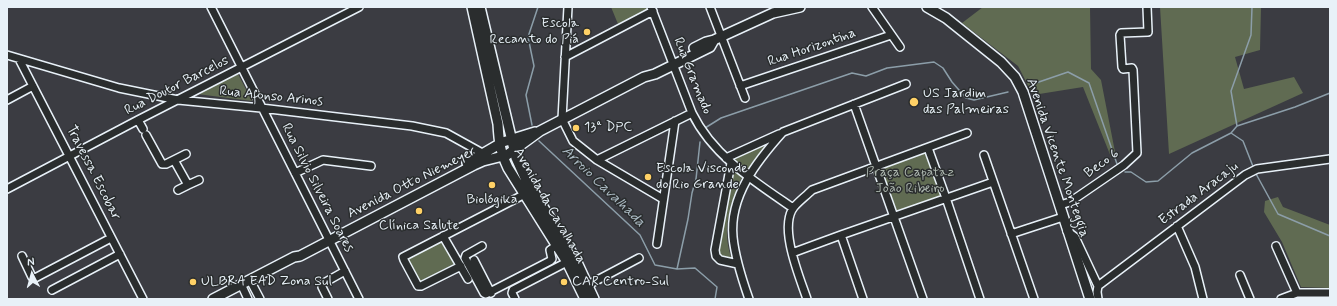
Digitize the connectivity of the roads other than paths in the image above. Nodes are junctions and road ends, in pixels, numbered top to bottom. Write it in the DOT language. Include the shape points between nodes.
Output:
graph roads {
  1 [pos="211,7"];
  2 [pos="359,7"];
  3 [pos="472,7"];
  4 [pos="480,7"];
  5 [pos="568,7"];
  6 [pos="710,7"];
  7 [pos="800,7"];
  8 [pos="872,7"];
  9 [pos="927,7"];
  10 [pos="1147,7"];
  11 [pos="652,9"];
  12 [pos="772,10"];
  13 [pos="936,10"];
  14 [pos="892,35"];
  15 [pos="718,38"];
  16 [pos="900,47"];
  17 [pos="7,55"];
  18 [pos="565,57"];
  19 [pos="19,59"];
  20 [pos="672,62"];
  21 [pos="242,68"];
  22 [pos="906,84"];
  23 [pos="33,86"];
  24 [pos="740,86"];
  25 [pos="197,90"];
  26 [pos="745,98"];
  27 [pos="7,100"];
  28 [pos="178,100"];
  29 [pos="199,103"];
  30 [pos="854,104"];
  31 [pos="261,108"];
  32 [pos="692,113"];
  33 [pos="562,119"];
  34 [pos="138,120"];
  35 [pos="675,121"];
  36 [pos="540,131"];
  37 [pos="783,132"];
  38 [pos="966,133"];
  39 [pos="511,139"];
  40 [pos="499,143"];
  41 [pos="928,148"];
  42 [pos="514,150"];
  43 [pos="186,154"];
  44 [pos="984,155"];
  45 [pos="70,157"];
  46 [pos="484,157"];
  47 [pos="503,157"];
  48 [pos="726,158"];
  49 [pos="174,160"];
  50 [pos="597,160"];
  51 [pos="1330,160"];
  52 [pos="731,163"];
  53 [pos="371,166"];
  54 [pos="876,166"];
  55 [pos="508,168"];
  56 [pos="295,173"];
  57 [pos="748,177"];
  58 [pos="199,180"];
  59 [pos="993,182"];
  60 [pos="188,185"];
  61 [pos="7,189"];
  62 [pos="178,190"];
  63 [pos="525,194"];
  64 [pos="946,198"];
  65 [pos="663,199"];
  66 [pos="1060,205"];
  67 [pos="793,208"];
  68 [pos="894,216"];
  69 [pos="1063,217"];
  70 [pos="1177,226"];
  71 [pos="1067,231"];
  72 [pos="1011,234"];
  73 [pos="841,235"];
  74 [pos="443,236"];
  75 [pos="111,238"];
  76 [pos="328,239"];
  77 [pos="657,244"];
  78 [pos="557,245"];
  79 [pos="482,246"];
  80 [pos="1276,246"];
  81 [pos="792,253"];
  82 [pos="120,254"];
  83 [pos="22,256"];
  84 [pos="638,258"];
  85 [pos="474,260"];
  86 [pos="567,262"];
  87 [pos="738,264"];
  88 [pos="461,266"];
  89 [pos="344,271"];
  90 [pos="1240,275"];
  91 [pos="468,279"];
  92 [pos="250,280"];
  93 [pos="241,284"];
  94 [pos="588,285"];
  95 [pos="1098,286"];
  96 [pos="52,290"];
  97 [pos="491,293"];
  98 [pos="1297,293"];
  99 [pos="1330,293"];
  100 [pos="1318,296"];
  101 [pos="143,299"];
  102 [pos="212,299"];
  103 [pos="248,299"];
  104 [pos="260,299"];
  105 [pos="328,299"];
  106 [pos="359,299"];
  107 [pos="514,299"];
  108 [pos="585,299"];
  109 [pos="594,299"];
  110 [pos="749,299"];
  111 [pos="806,299"];
  112 [pos="863,299"];
  113 [pos="923,299"];
  114 [pos="980,299"];
  115 [pos="1034,299"];
  116 [pos="1090,299"];
  117 [pos="1098,299"];
  118 [pos="1203,299"];
  119 [pos="1250,299"];
  120 [pos="1281,299"];
  1 -- 21 [label="street, Rua Silvio Silveira Soares"];
  2 -- 21 [label="street, Rua Doutor Barcelos"];
  3 -- 40 [label="main road, Avenida da Cavalhada" via="498,124"];
  4 -- 39 [label="main road, Avenida da Cavalhada"];
  5 -- 18 [label="street"];
  6 -- 15 [label="street"];
  7 -- 12 [label="main road, Avenida Otto Niemeyer"];
  8 -- 14 [label="street"];
  9 -- 13 [label="main road, Avenida Vicente Monteggia"];
  10 -- 66 [label="street, Beco 6" via="1148,32 1120,35 1122,67 1133,70 1137,153 1124,165 1070,202"];
  11 -- 18 [label="street"];
  11 -- 20 [label="street, Rua Gramado"];
  12 -- 15 [label="main road, Avenida Otto Niemeyer"];
  13 -- 66 [label="main road, Avenida Vicente Monteggia" via="1016,77 1024,92"];
  14 -- 16 [label="street"];
  14 -- 24 [label="street, Rua Horizontina"];
  15 -- 20 [label="main road, Avenida Otto Niemeyer" via="710,47"];
  15 -- 24 [label="street"];
  17 -- 19 [label="street, Rua Afonso Arinos"];
  18 -- 33 [label="street"];
  19 -- 23 [label="street, Travessa Escobar"];
  19 -- 28 [label="street, Rua Afonso Arinos" via="119,88"];
  20 -- 32 [label="street, Rua Gramado"];
  20 -- 33 [label="main road, Avenida Otto Niemeyer" via="655,74 644,77"];
  21 -- 25 [label="street, Rua Doutor Barcelos"];
  21 -- 31 [label="street, Rua Silvio Silveira Soares"];
  22 -- 30 [label="street"];
  23 -- 27 [label="street"];
  23 -- 45 [label="street, Travessa Escobar"];
  24 -- 26 [label="street"];
  25 -- 28 [label="street, Rua Doutor Barcelos"];
  25 -- 29 [label="street" via="195,95"];
  28 -- 29 [label="street, Rua Afonso Arinos"];
  28 -- 34 [label="street, Rua Doutor Barcelos"];
  29 -- 31 [label="street, Rua Afonso Arinos"];
  30 -- 37 [label="street"];
  30 -- 54 [label="street"];
  31 -- 46 [label="street, Rua Afonso Arinos" via="412,126 446,134"];
  31 -- 56 [label="street, Rua Silvio Silveira Soares"];
  32 -- 35 [label="street"];
  32 -- 48 [label="street, Rua Gramado" via="698,127"];
  33 -- 36 [label="main road, Avenida Otto Niemeyer"];
  33 -- 50 [label="street" via="573,141"];
  34 -- 45 [label="street, Rua Doutor Barcelos"];
  34 -- 49 [label="street" via="162,164"];
  35 -- 50 [label="street"];
  35 -- 65 [label="street"];
  36 -- 39 [label="main road, Avenida Otto Niemeyer"];
  36 -- 42 [label="main road, Avenida Otto Niemeyer"];
  37 -- 48 [label="street"];
  37 -- 57 [label="street" via="768,148"];
  38 -- 41 [label="street"];
  39 -- 40 [label="main road, Avenida Otto Niemeyer"];
  39 -- 42 [label="main road, Avenida da Cavalhada"];
  40 -- 46 [label="main road, Avenida Otto Niemeyer"];
  40 -- 47 [label="main road, Avenida da Cavalhada"];
  41 -- 54 [label="street"];
  41 -- 64 [label="street"];
  42 -- 47 [label="main road, Avenida Otto Niemeyer"];
  42 -- 94 [label="main road, Avenida da Cavalhada" via="526,178 575,258"];
  43 -- 49 [label="street"];
  44 -- 59 [label="street"];
  45 -- 61 [label="street, Rua Doutor Barcelos"];
  45 -- 75 [label="street, Travessa Escobar"];
  46 -- 47 [label="main road, Avenida Otto Niemeyer"];
  46 -- 55 [label="main road"];
  46 -- 76 [label="main road, Avenida Otto Niemeyer"];
  47 -- 55 [label="main road, Avenida da Cavalhada"];
  48 -- 52 [label="street, Rua Gramado"];
  49 -- 60 [label="street"];
  50 -- 65 [label="street"];
  51 -- 70 [label="street, Estrada Aracaju" via="1257,169 1245,175"];
  52 -- 57 [label="street, Rua Gramado"];
  52 -- 87 [label="street" via="716,256 720,260"];
  53 -- 56 [label="street" via="323,160"];
  54 -- 67 [label="street" via="812,190"];
  54 -- 68 [label="street"];
  55 -- 63 [label="main road, Avenida da Cavalhada"];
  56 -- 76 [label="street, Rua Silvio Silveira Soares"];
  57 -- 67 [label="street, Rua Gramado"];
  57 -- 87 [label="street" via="736,206 733,222"];
  58 -- 60 [label="street"];
  59 -- 64 [label="street"];
  59 -- 72 [label="street"];
  60 -- 62 [label="street"];
  63 -- 74 [label="street"];
  63 -- 78 [label="main road, Avenida da Cavalhada"];
  64 -- 68 [label="street"];
  64 -- 114 [label="street"];
  65 -- 77 [label="street"];
  66 -- 69 [label="main road, Avenida Vicente Monteggia"];
  67 -- 81 [label="street" via="788,237"];
  68 -- 73 [label="street"];
  68 -- 113 [label="street"];
  69 -- 71 [label="main road, Avenida Vicente Monteggia"];
  69 -- 72 [label="street"];
  70 -- 95 [label="street, Estrada Aracaju"];
  70 -- 118 [label="street" via="1194,267"];
  71 -- 95 [label="street" via="1075,237"];
  71 -- 116 [label="main road, Avenida Vicente Monteggia"];
  72 -- 115 [label="street"];
  73 -- 81 [label="street"];
  73 -- 112 [label="street"];
  74 -- 88 [label="street"];
  74 -- 88 [label="street" via="403,257 418,286"];
  75 -- 82 [label="street, Travessa Escobar"];
  75 -- 83 [label="street" via="35,278 32,277"];
  76 -- 89 [label="street, Rua Silvio Silveira Soares"];
  76 -- 92 [label="main road, Avenida Otto Niemeyer" via="300,256"];
  78 -- 86 [label="main road, Avenida da Cavalhada"];
  78 -- 97 [label="street" via="550,250 550,261"];
  79 -- 97 [label="street" via="465,258 484,293"];
  80 -- 98 [label="street"];
  81 -- 111 [label="street"];
  82 -- 96 [label="street"];
  82 -- 101 [label="street, Travessa Escobar"];
  84 -- 94 [label="street"];
  85 -- 97 [label="street"];
  86 -- 107 [label="street" via="513,290"];
  86 -- 108 [label="main road, Avenida da Cavalhada"];
  87 -- 110 [label="street"];
  88 -- 91 [label="street"];
  89 -- 105 [label="street" via="322,284"];
  89 -- 106 [label="street, Rua Silvio Silveira Soares"];
  90 -- 119 [label="street"];
  92 -- 93 [label="main road, Avenida Otto Niemeyer"];
  92 -- 104 [label="street"];
  93 -- 102 [label="main road, Avenida Otto Niemeyer"];
  93 -- 103 [label="street"];
  94 -- 109 [label="main road, Avenida da Cavalhada"];
  95 -- 117 [label="street"];
  98 -- 100 [label="street"];
  98 -- 120 [label="street"];
  99 -- 100 [label="street"];
}
